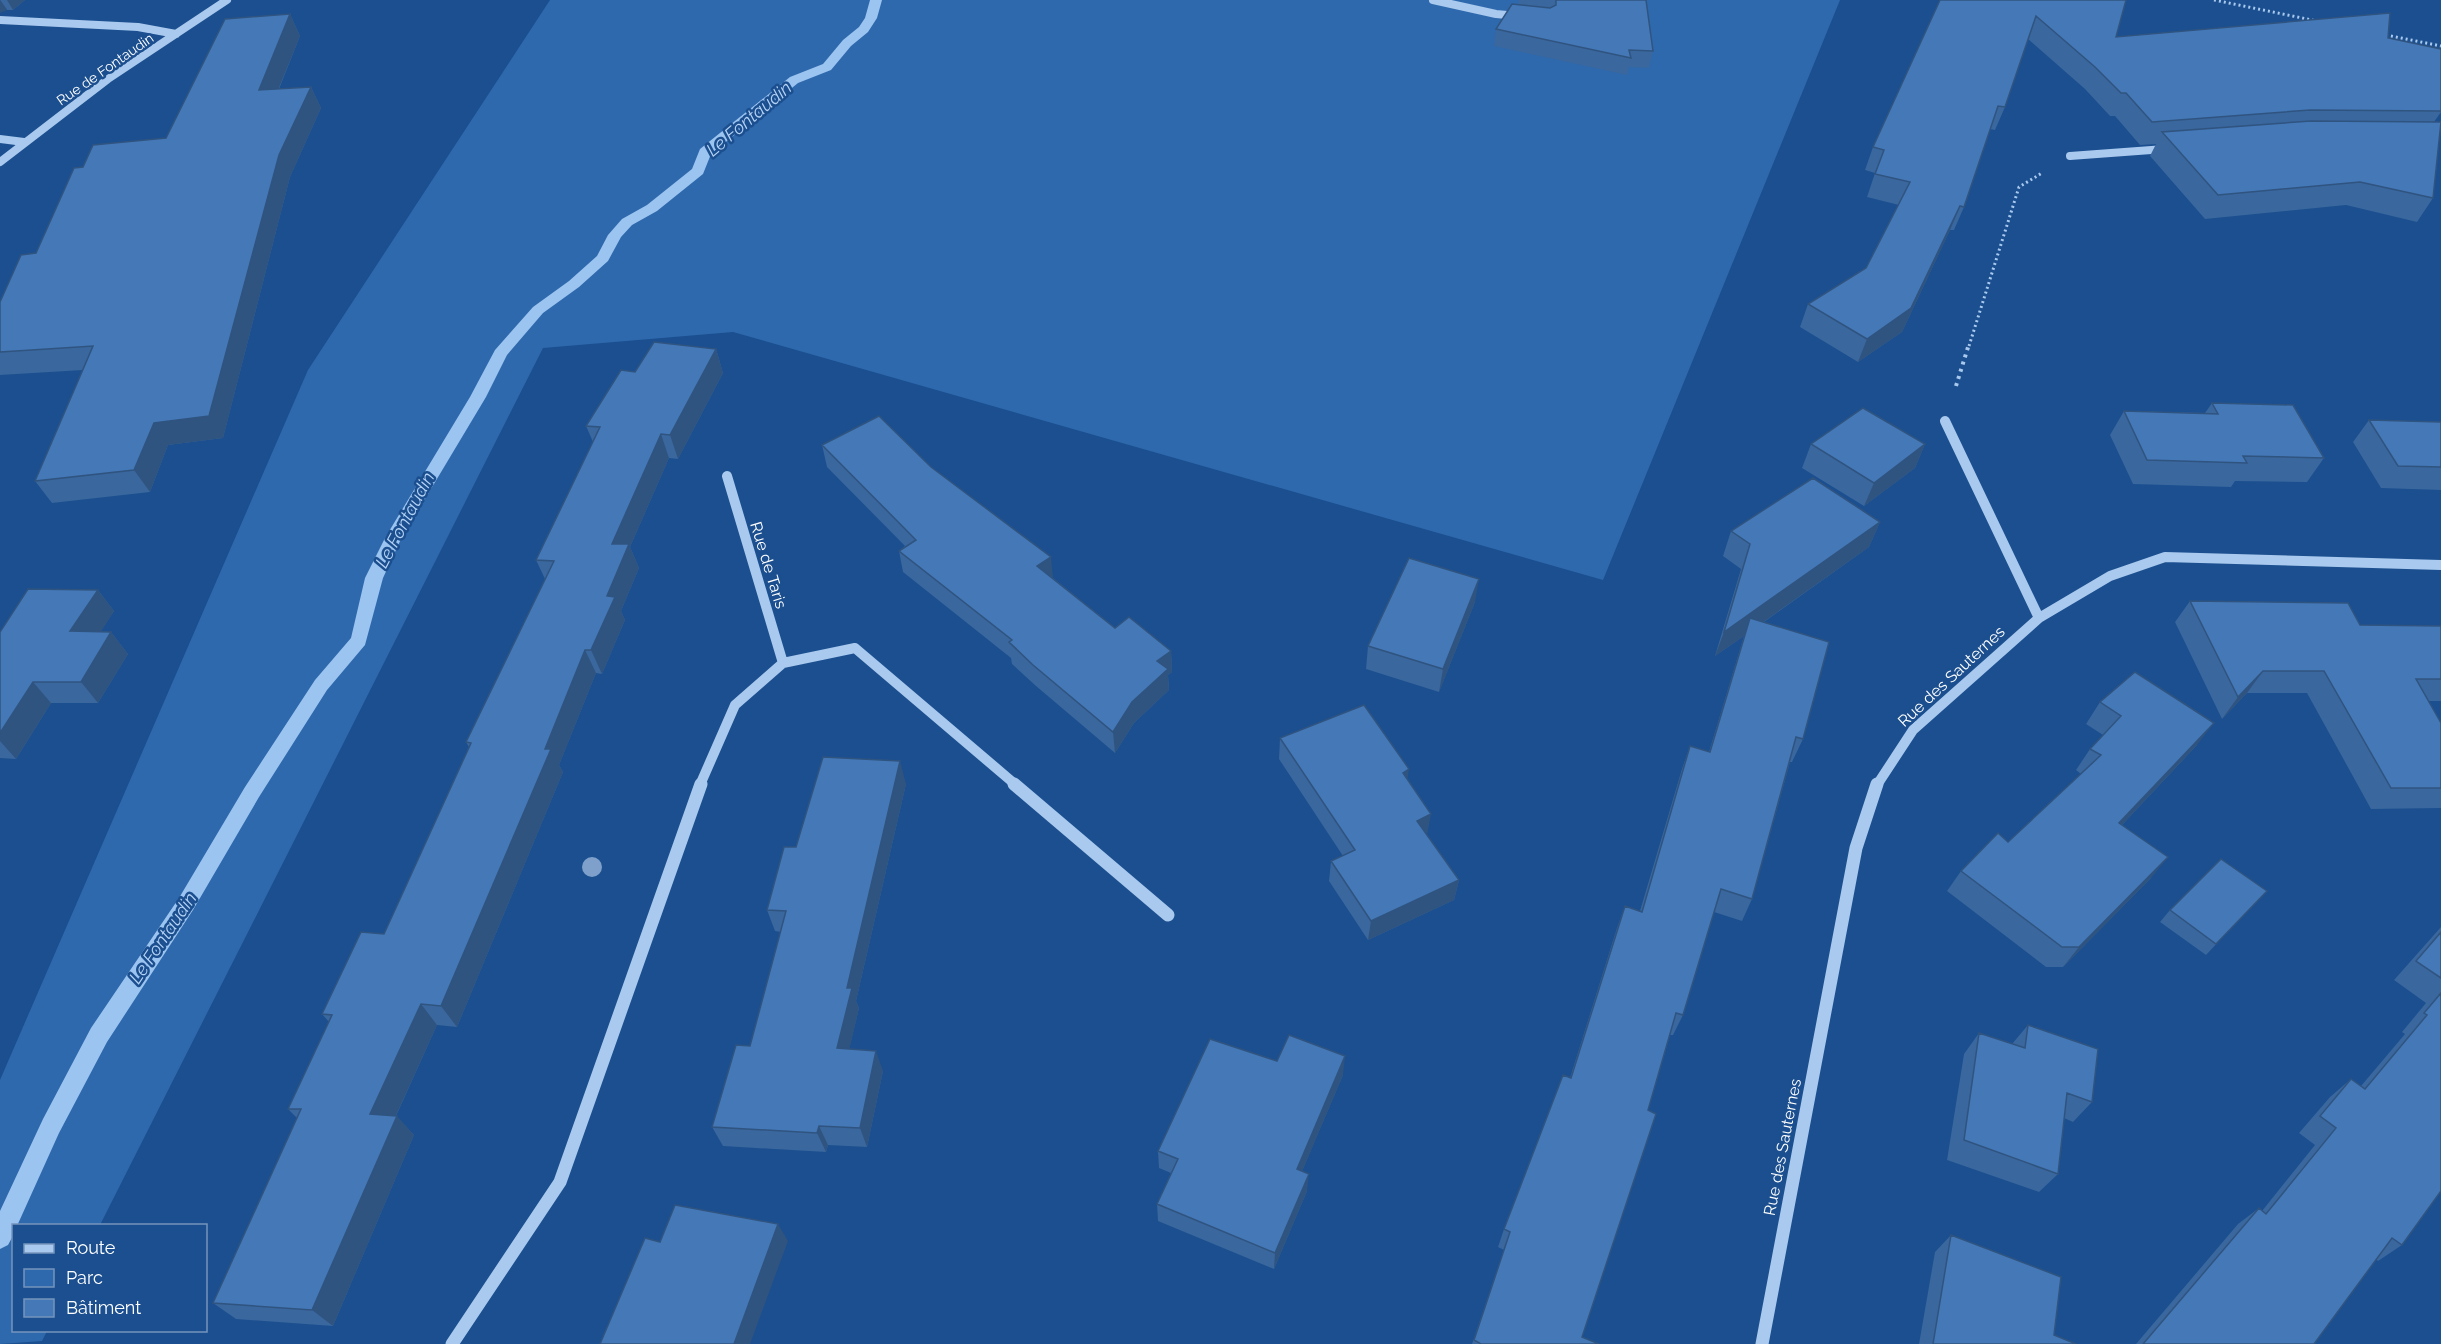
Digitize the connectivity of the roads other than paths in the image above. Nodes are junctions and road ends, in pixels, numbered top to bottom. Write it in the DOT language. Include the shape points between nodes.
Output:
graph roads {
  1 [pos="227,0"];
  2 [pos="1433,0"];
  3 [pos="1527,17"];
  4 [pos="0,20"];
  5 [pos="176,34"];
  6 [pos="0,140"];
  7 [pos="24,142"];
  8 [pos="2172,148"];
  9 [pos="2070,156"];
  10 [pos="0,162"];
  11 [pos="1945,422"];
  12 [pos="727,476"];
  13 [pos="2441,565"];
  14 [pos="2039,618"];
  15 [pos="783,663"];
  16 [pos="1168,915"];
  17 [pos="452,1344"];
  18 [pos="1762,1344"];
  1 -- 5 [label="street, Rue de Fontaudin"];
  2 -- 3 [label="street"];
  4 -- 5 [label="street" via="138,27"];
  5 -- 7 [label="street, Rue de Fontaudin"];
  6 -- 7 [label="street"];
  7 -- 10 [label="street, Rue de Fontaudin"];
  8 -- 9 [label="street"];
  11 -- 14 [label="street"];
  12 -- 15 [label="street, Rue de Taris"];
  13 -- 14 [label="street, Rue des Sauternes" via="2164,557 2110,576"];
  14 -- 18 [label="street, Rue des Sauternes" via="1913,730 1879,778 1856,848"];
  15 -- 16 [label="street" via="855,648"];
  15 -- 17 [label="street" via="735,705 704,775 560,1182"];
}
